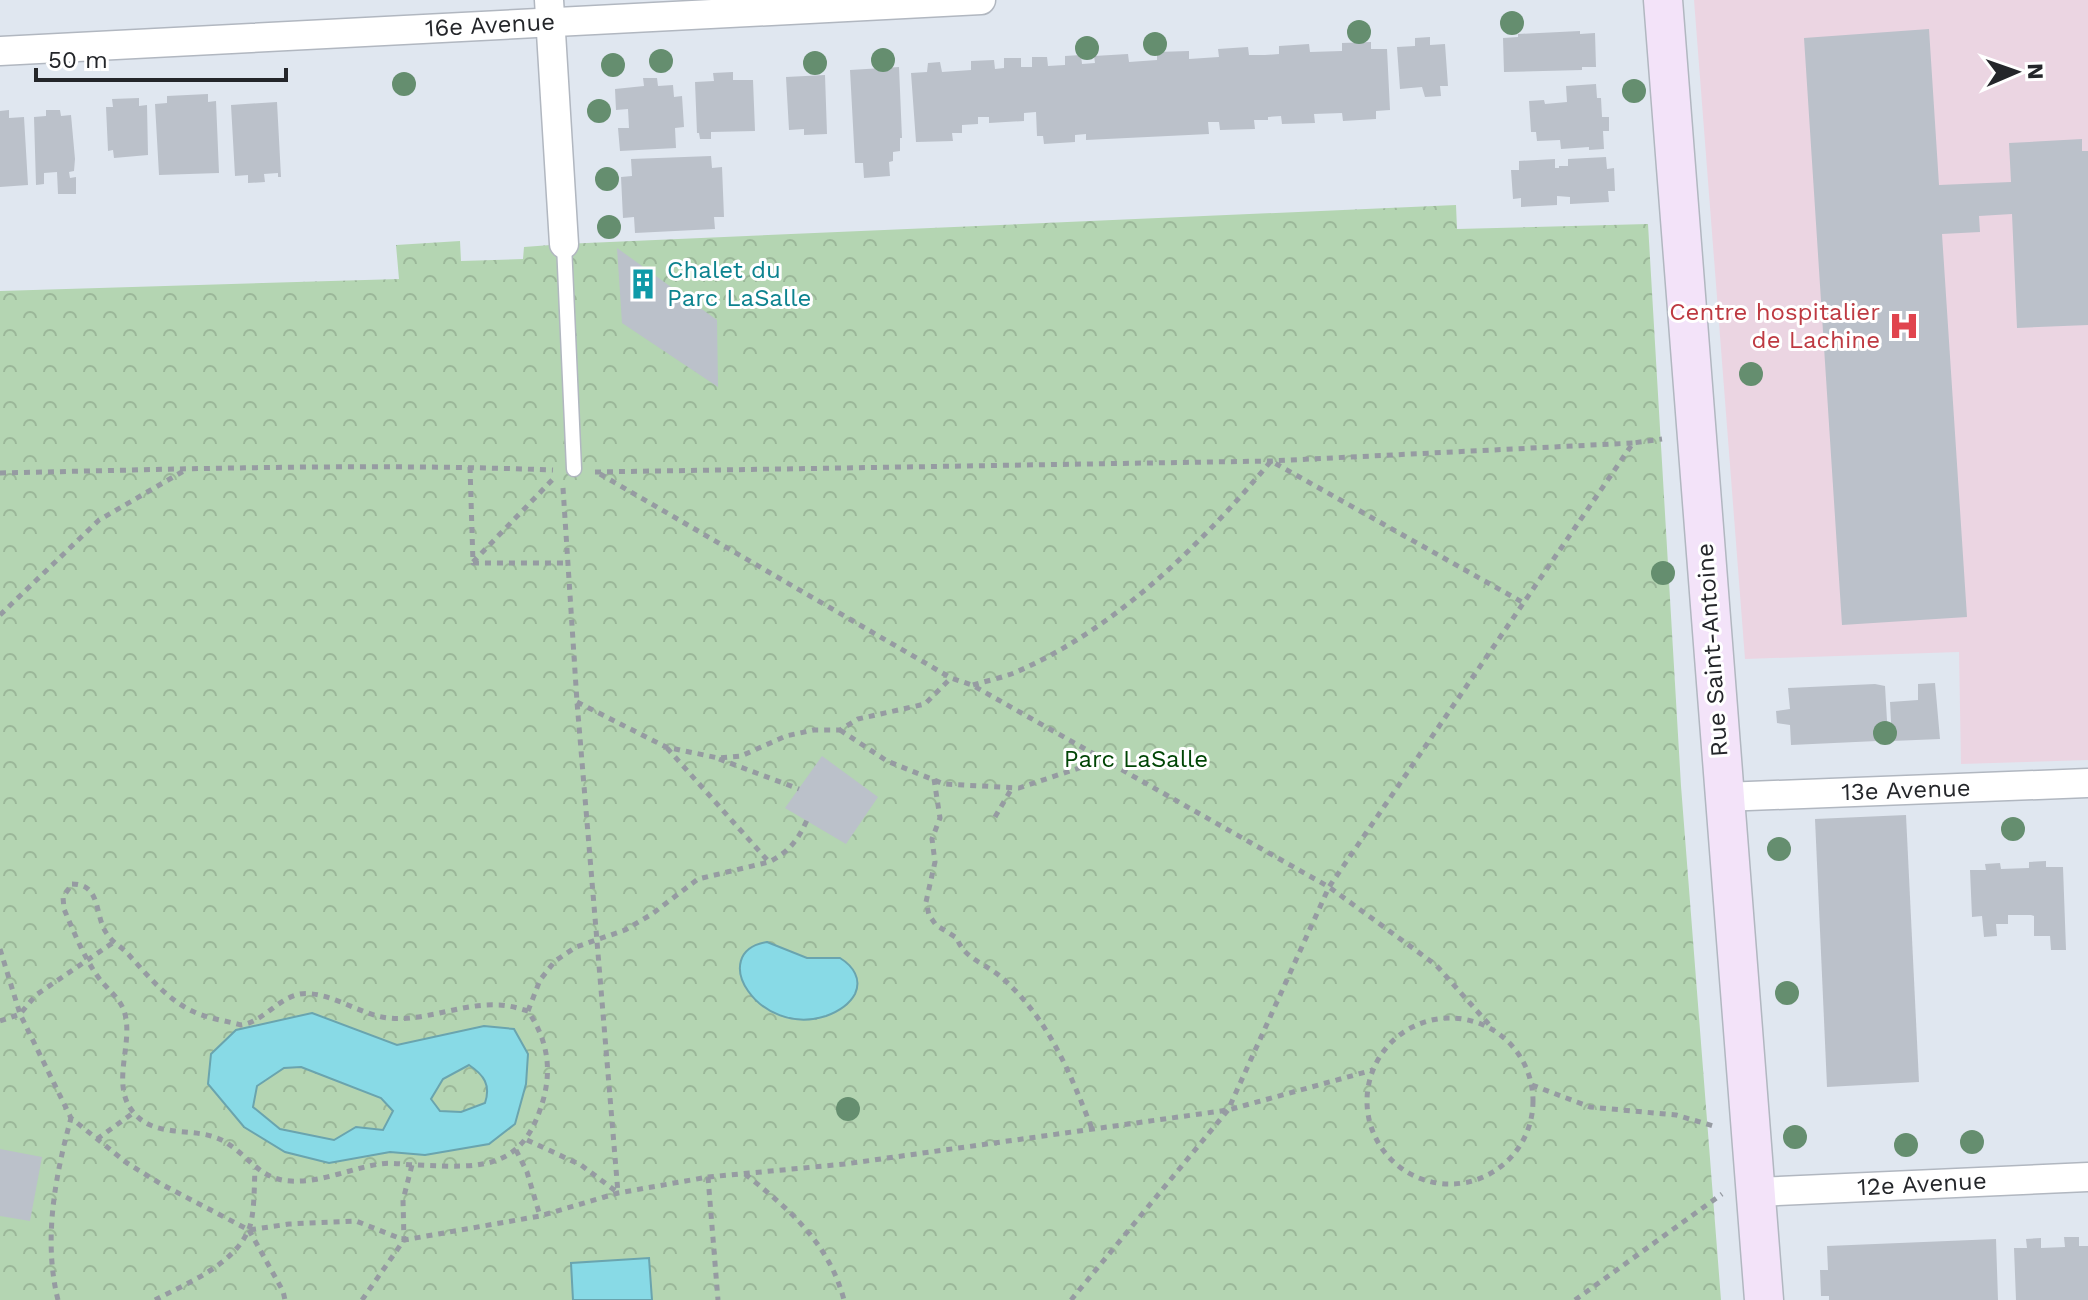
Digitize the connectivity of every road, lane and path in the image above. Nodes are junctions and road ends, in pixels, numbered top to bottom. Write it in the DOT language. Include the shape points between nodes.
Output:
graph roads {
  1 [pos="981,0"];
  2 [pos="1663,0"];
  3 [pos="550,11"];
  4 [pos="0,51"];
  5 [pos="564,244"];
  6 [pos="1667,439"];
  7 [pos="1633,443"];
  8 [pos="1271,461"];
  9 [pos="470,467"];
  10 [pos="187,469"];
  11 [pos="568,470"];
  12 [pos="0,473"];
  13 [pos="600,473"];
  14 [pos="473,563"];
  15 [pos="568,563"];
  16 [pos="1522,602"];
  17 [pos="0,615"];
  18 [pos="951,678"];
  19 [pos="972,685"];
  20 [pos="577,702"];
  21 [pos="840,730"];
  22 [pos="666,747"];
  23 [pos="718,758"];
  24 [pos="1104,760"];
  25 [pos="934,779"];
  26 [pos="2088,783"];
  27 [pos="1012,788"];
  28 [pos="799,789"];
  29 [pos="1723,797"];
  30 [pos="995,817"];
  31 [pos="807,820"];
  32 [pos="769,862"];
  33 [pos="1329,887"];
  34 [pos="596,940"];
  35 [pos="114,942"];
  36 [pos="0,949"];
  37 [pos="89,960"];
  38 [pos="528,1011"];
  39 [pos="20,1014"];
  40 [pos="0,1021"];
  41 [pos="1493,1029"];
  42 [pos="1373,1070"];
  43 [pos="1532,1085"];
  44 [pos="1228,1110"];
  45 [pos="133,1113"];
  46 [pos="71,1118"];
  47 [pos="1092,1129"];
  48 [pos="1721,1129"];
  49 [pos="97,1139"];
  50 [pos="527,1140"];
  51 [pos="516,1150"];
  52 [pos="412,1165"];
  53 [pos="255,1169"];
  54 [pos="745,1173"];
  55 [pos="708,1177"];
  56 [pos="2088,1177"];
  57 [pos="1741,1191"];
  58 [pos="618,1193"];
  59 [pos="540,1216"];
  60 [pos="249,1230"];
  61 [pos="404,1240"];
  62 [pos="58,1300"];
  63 [pos="155,1300"];
  64 [pos="285,1300"];
  65 [pos="362,1300"];
  66 [pos="718,1300"];
  67 [pos="844,1300"];
  68 [pos="1071,1300"];
  69 [pos="1575,1300"];
  70 [pos="1764,1300"];
  1 -- 3 [label="street, 16e Avenue"];
  2 -- 29 [label="street, Rue Saint-Antoine"];
  3 -- 4 [label="street, 16e Avenue"];
  3 -- 5 [label="street"];
  5 -- 11 [label="lane"];
  6 -- 7 [label="path"];
  7 -- 8 [label="path"];
  7 -- 16 [label="path"];
  8 -- 13 [label="path"];
  8 -- 16 [label="path"];
  8 -- 19 [label="path" via="1170,567 1094,630 1012,674"];
  9 -- 10 [label="path"];
  9 -- 11 [label="path"];
  9 -- 14 [label="path"];
  10 -- 12 [label="path"];
  10 -- 17 [label="path" via="99,520"];
  11 -- 13 [label="path"];
  11 -- 14 [label="path"];
  11 -- 15 [label="path"];
  13 -- 18 [label="path"];
  14 -- 15 [label="path"];
  15 -- 20 [label="path"];
  16 -- 33 [label="path"];
  18 -- 19 [label="path"];
  18 -- 21 [label="path" via="925,704 858,719"];
  19 -- 24 [label="path"];
  20 -- 22 [label="path"];
  20 -- 34 [label="path"];
  21 -- 23 [label="path" via="786,736 741,756"];
  21 -- 25 [label="path" via="887,761"];
  22 -- 23 [label="path"];
  22 -- 32 [label="path"];
  23 -- 28 [label="path"];
  24 -- 27 [label="path"];
  24 -- 33 [label="path"];
  25 -- 27 [label="path"];
  25 -- 47 [label="path" via="940,818 932,839 929,915 957,938 967,955 1001,977 1045,1026"];
  26 -- 29 [label="street, 13e Avenue"];
  27 -- 30 [label="path"];
  29 -- 57 [label="street, Rue Saint-Antoine"];
  31 -- 32 [label="path" via="797,843"];
  32 -- 34 [label="path" via="698,879 652,914"];
  33 -- 41 [label="path" via="1436,965"];
  33 -- 44 [label="path"];
  34 -- 38 [label="path" via="555,961 540,980"];
  34 -- 58 [label="path"];
  35 -- 37 [label="path"];
  35 -- 37 [label="path" via="100,922 90,889 72,884 63,897 64,909"];
  35 -- 38 [label="path" via="184,1007 241,1025 302,994 321,995 390,1019 495,1004"];
  36 -- 39 [label="path"];
  37 -- 39 [label="path" via="36,995"];
  37 -- 45 [label="path" via="122,1004 127,1038 123,1081"];
  38 -- 50 [label="path" via="543,1039 549,1073"];
  39 -- 40 [label="path"];
  39 -- 46 [label="path"];
  41 -- 42 [label="path" via="1459,1018 1433,1019 1408,1028 1388,1045"];
  41 -- 43 [label="path" via="1523,1060"];
  42 -- 43 [label="path" via="1367,1098 1370,1127 1384,1152 1405,1172 1432,1183 1461,1184 1488,1176 1511,1158 1533,1111"];
  42 -- 44 [label="path"];
  43 -- 48 [label="path" via="1590,1107 1676,1115"];
  44 -- 47 [label="path"];
  44 -- 68 [label="path"];
  45 -- 49 [label="path"];
  45 -- 53 [label="path" via="155,1126 212,1136 229,1144"];
  46 -- 49 [label="path"];
  46 -- 62 [label="path" via="59,1162 52,1227 51,1271"];
  47 -- 54 [label="path"];
  49 -- 60 [label="path" via="161,1184"];
  50 -- 51 [label="path"];
  50 -- 58 [label="path" via="581,1165"];
  51 -- 52 [label="path" via="500,1161 477,1165"];
  51 -- 59 [label="path"];
  52 -- 53 [label="path" via="379,1164 293,1182"];
  52 -- 61 [label="path" via="403,1200"];
  53 -- 60 [label="path"];
  54 -- 55 [label="path"];
  54 -- 67 [label="path" via="789,1209 820,1246"];
  55 -- 58 [label="path"];
  55 -- 66 [label="path"];
  56 -- 57 [label="street, 12e Avenue"];
  57 -- 69 [label="path"];
  57 -- 70 [label="street, Rue Saint-Antoine"];
  58 -- 59 [label="path"];
  59 -- 61 [label="path"];
  60 -- 61 [label="path" via="356,1221"];
  60 -- 63 [label="path" via="230,1255"];
  60 -- 64 [label="path"];
  61 -- 65 [label="path"];
}
